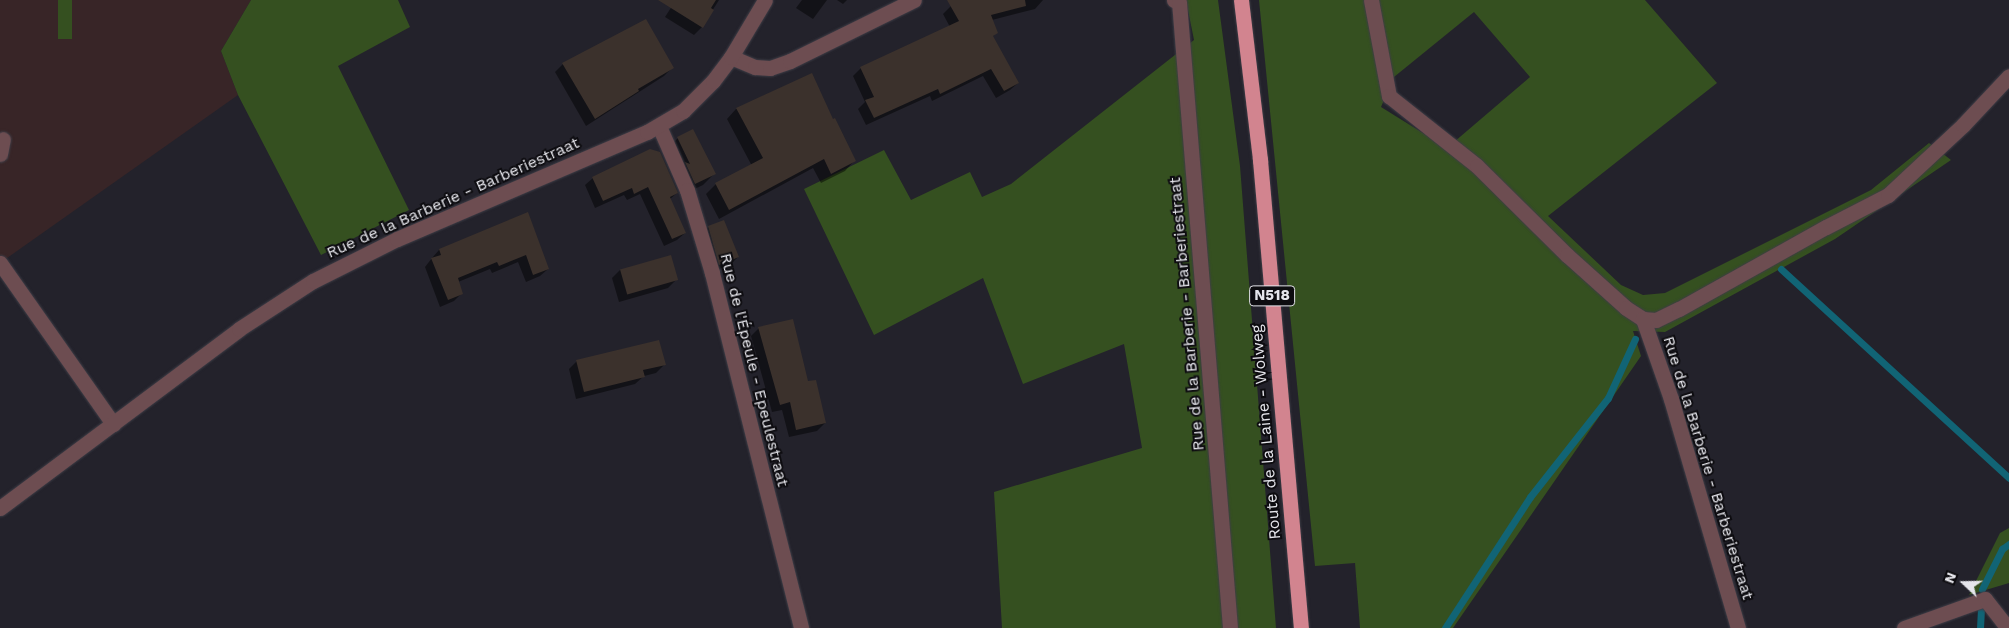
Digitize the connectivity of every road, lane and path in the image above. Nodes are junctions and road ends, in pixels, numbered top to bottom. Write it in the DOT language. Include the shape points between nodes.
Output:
graph roads {
  1 [pos="766,0"];
  2 [pos="914,0"];
  3 [pos="1174,0"];
  4 [pos="1241,0"];
  5 [pos="1371,0"];
  6 [pos="731,57"];
  7 [pos="2009,76"];
  8 [pos="659,126"];
  9 [pos="0,263"];
  10 [pos="1643,319"];
  11 [pos="113,424"];
  12 [pos="0,508"];
  13 [pos="1298,592"];
  14 [pos="801,628"];
  15 [pos="1230,628"];
  16 [pos="1301,628"];
  17 [pos="1305,628"];
  18 [pos="1738,628"];
  19 [pos="1904,628"];
  20 [pos="2008,628"];
  1 -- 6 [label="street, Rue de la Barberie - Barberiestraat"];
  2 -- 6 [label="street" via="790,62 770,68 755,67"];
  3 -- 15 [label="street, Rue de la Barberie - Barberiestraat" via="1179,2"];
  4 -- 13 [label="highway, Route de la Laine - Wolweg / N518" via="1260,160"];
  5 -- 10 [label="street" via="1389,96 1477,166 1567,255 1626,308"];
  6 -- 8 [label="street, Rue de la Barberie - Barberiestraat" via="698,98"];
  7 -- 10 [label="street, Rue de la Barberie - Barberiestraat" via="1964,125 1888,195 1679,309 1656,320"];
  8 -- 11 [label="street, Rue de la Barberie - Barberiestraat" via="396,239 314,281 239,330"];
  8 -- 14 [label="street, Rue de l'Épeule - Epeulestraat" via="687,190 712,273"];
  9 -- 11 [label="street"];
  10 -- 18 [label="street, Rue de la Barberie - Barberiestraat" via="1671,399"];
  11 -- 12 [label="street, Rue de la Barberie - Barberiestraat"];
  13 -- 16 [label="highway, Route de la Laine - Wolweg / N518"];
  13 -- 17 [label="highway, Route de la Laine - Wolweg / N518"];
  19 -- 20 [label="street" via="1985,599"];
}
